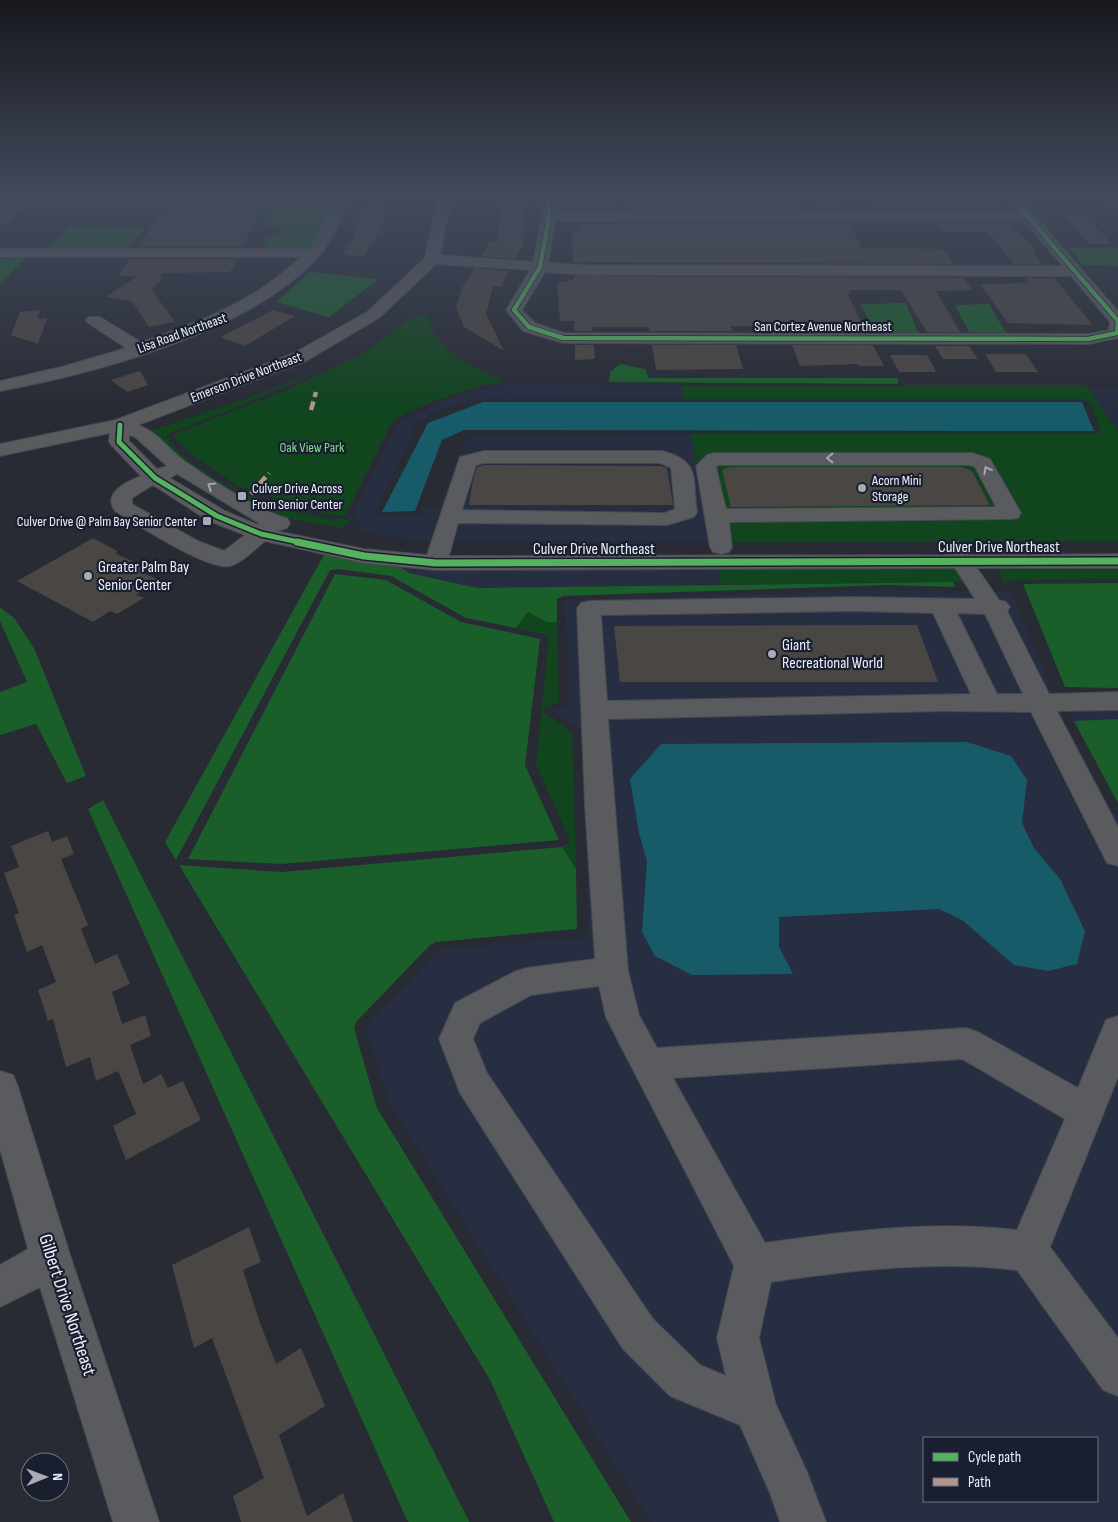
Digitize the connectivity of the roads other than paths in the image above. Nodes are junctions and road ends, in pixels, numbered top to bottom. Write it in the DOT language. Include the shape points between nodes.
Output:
graph roads {
  1 [pos="298,267"];
  2 [pos="424,267"];
  3 [pos="540,267"];
  4 [pos="1072,267"];
  5 [pos="1076,271"];
  6 [pos="94,320"];
  7 [pos="1117,334"];
  8 [pos="140,348"];
  9 [pos="0,386"];
  10 [pos="120,425"];
  11 [pos="0,450"];
  12 [pos="180,466"];
  13 [pos="155,478"];
  14 [pos="952,514"];
  15 [pos="450,516"];
  16 [pos="717,516"];
  17 [pos="267,528"];
  18 [pos="1118,545"];
  19 [pos="722,547"];
  20 [pos="969,550"];
  21 [pos="439,554"];
  22 [pos="1118,561"];
  23 [pos="942,606"];
  24 [pos="996,610"];
  25 [pos="1118,701"];
  26 [pos="988,702"];
  27 [pos="1040,703"];
  28 [pos="594,710"];
  29 [pos="1115,843"];
  30 [pos="612,971"];
  31 [pos="1118,1031"];
  32 [pos="647,1064"];
  33 [pos="0,1087"];
  34 [pos="1086,1112"];
  35 [pos="1028,1251"];
  36 [pos="51,1258"];
  37 [pos="755,1264"];
  38 [pos="0,1287"];
  39 [pos="1118,1375"];
  40 [pos="755,1410"];
  41 [pos="136,1522"];
  42 [pos="803,1522"];
  1 -- 8 [label="street, Lisa Road Northeast" via="272,289 233,314"];
  2 -- 10 [label="street, Emerson Drive Northeast" via="373,315 300,357"];
  3 -- 5 [label="street" via="588,270"];
  3 -- 7 [label="street, San Cortez Avenue Northeast" via="514,310 529,327 564,338 1088,339"];
  4 -- 5 [label="street"];
  5 -- 7 [label="street" via="1118,321"];
  6 -- 8 [label="street"];
  8 -- 9 [label="street, Lisa Road Northeast" via="85,368"];
  10 -- 11 [label="street, Emerson Drive Northeast"];
  10 -- 12 [label="street, Culver Drive Northeast" via="142,433"];
  10 -- 13 [label="street, Culver Drive Northeast" via="119,442"];
  12 -- 13 [label="street"];
  17 -- 12 [label="street, Culver Drive Northeast, one-way"];
  13 -- 17 [label="street, Culver Drive Northeast" via="217,516"];
  13 -- 17 [label="street" via="121,496 122,508 190,546 227,560"];
  14 -- 16 [label="street"];
  14 -- 16 [label="street, one-way" via="1010,513 983,463 972,459 714,459 706,466"];
  14 -- 20 [label="street"];
  15 -- 15 [label="street" via="467,461 484,457 662,457 681,466 686,512 668,519"];
  15 -- 21 [label="street"];
  16 -- 19 [label="street"];
  17 -- 21 [label="street, Culver Drive Northeast" via="364,556"];
  18 -- 20 [label="street, Culver Drive Northeast"];
  19 -- 20 [label="street, Culver Drive Northeast"];
  19 -- 21 [label="street, Culver Drive Northeast"];
  20 -- 21 [label="street, Culver Drive Northeast"];
  20 -- 22 [label="street, Culver Drive Northeast"];
  20 -- 24 [label="street"];
  23 -- 24 [label="street"];
  23 -- 26 [label="street"];
  23 -- 28 [label="street" via="589,608"];
  24 -- 27 [label="street"];
  25 -- 27 [label="street"];
  26 -- 27 [label="street"];
  26 -- 28 [label="street"];
  27 -- 29 [label="street"];
  28 -- 30 [label="street"];
  30 -- 32 [label="street" via="623,1017"];
  30 -- 40 [label="street" via="526,982 467,1013 456,1039 472,1082 638,1334 685,1381"];
  31 -- 34 [label="street"];
  32 -- 34 [label="street" via="966,1043"];
  32 -- 37 [label="street"];
  33 -- 36 [label="street, Gilbert Drive Northeast"];
  34 -- 35 [label="street"];
  35 -- 37 [label="street" via="978,1245 852,1250"];
  35 -- 39 [label="street"];
  36 -- 38 [label="street"];
  36 -- 41 [label="street, Gilbert Drive Northeast"];
  37 -- 40 [label="street" via="738,1338"];
  40 -- 42 [label="street"];
}
